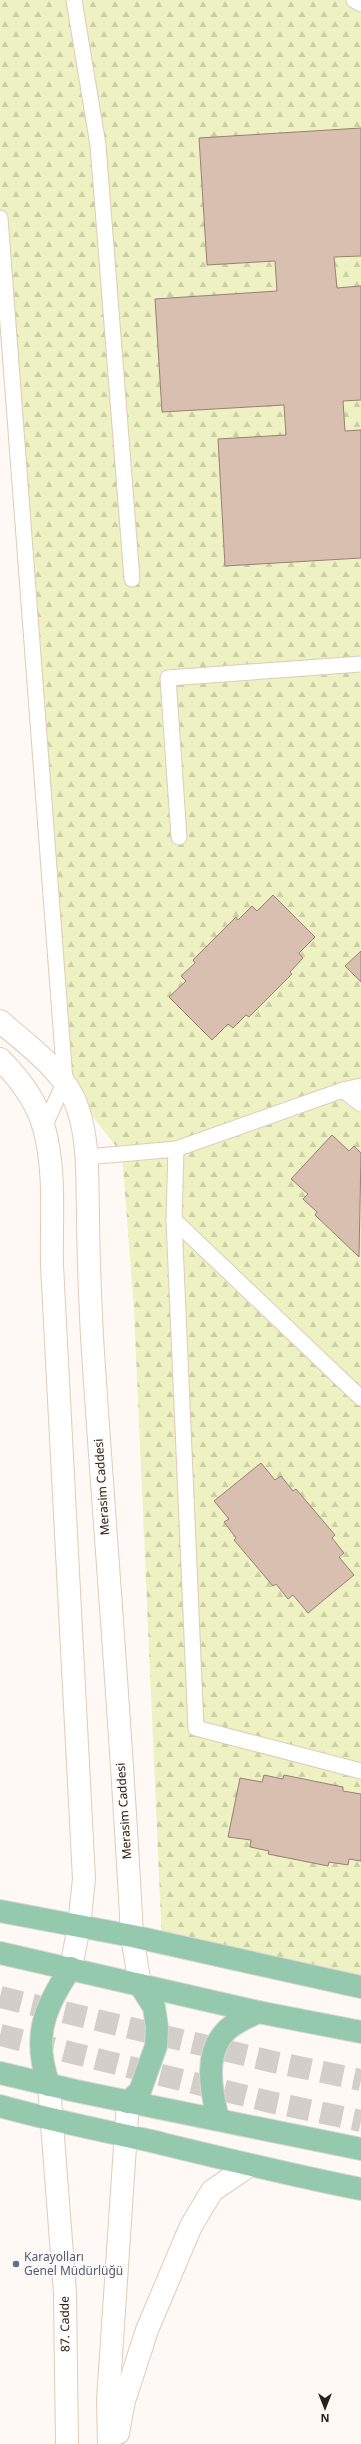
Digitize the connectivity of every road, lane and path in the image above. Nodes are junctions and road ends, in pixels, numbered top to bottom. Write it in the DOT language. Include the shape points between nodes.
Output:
graph roads {
  1 [pos="74,0"];
  2 [pos="354,0"];
  3 [pos="361,4"];
  4 [pos="0,218"];
  5 [pos="132,579"];
  6 [pos="361,664"];
  7 [pos="179,837"];
  8 [pos="0,1022"];
  9 [pos="0,1059"];
  10 [pos="65,1081"];
  11 [pos="361,1086"];
  12 [pos="343,1090"];
  13 [pos="361,1104"];
  14 [pos="44,1127"];
  15 [pos="176,1149"];
  16 [pos="86,1157"];
  17 [pos="174,1220"];
  18 [pos="361,1398"];
  19 [pos="361,1771"];
  20 [pos="0,1911"];
  21 [pos="79,1926"];
  22 [pos="132,1936"];
  23 [pos="0,1953"];
  24 [pos="71,1968"];
  25 [pos="140,1985"];
  26 [pos="361,1987"];
  27 [pos="258,2012"];
  28 [pos="361,2032"];
  29 [pos="0,2073"];
  30 [pos="50,2084"];
  31 [pos="128,2102"];
  32 [pos="0,2106"];
  33 [pos="218,2119"];
  34 [pos="53,2121"];
  35 [pos="125,2136"];
  36 [pos="361,2149"];
  37 [pos="250,2165"];
  38 [pos="361,2189"];
  39 [pos="67,2444"];
  40 [pos="110,2444"];
  41 [pos="116,2444"];
  1 -- 5 [label="lane" via="98,145"];
  2 -- 3 [label="lane"];
  4 -- 10 [label="lane"];
  6 -- 7 [label="lane" via="168,678"];
  8 -- 10 [label="street, Merasim Caddesi" via="44,1059"];
  9 -- 14 [label="street" via="32,1098"];
  10 -- 14 [label="lane"];
  10 -- 16 [label="street, Merasim Caddesi" via="78,1106 84,1126"];
  11 -- 12 [label="lane"];
  12 -- 13 [label="lane"];
  12 -- 15 [label="lane"];
  14 -- 21 [label="street" via="50,1171 53,1281 84,1878"];
  15 -- 16 [label="lane"];
  15 -- 17 [label="lane"];
  16 -- 22 [label="street, Merasim Caddesi" via="89,1279"];
  17 -- 18 [label="lane"];
  17 -- 19 [label="lane" via="196,1728"];
  20 -- 21 [label="main road"];
  21 -- 22 [label="main road"];
  21 -- 24 [label="street"];
  22 -- 25 [label="street, Merasim Caddesi"];
  22 -- 26 [label="main road"];
  23 -- 24 [label="main road"];
  24 -- 25 [label="main road"];
  24 -- 30 [label="main road" via="49,2003 42,2024 44,2070"];
  25 -- 27 [label="main road"];
  25 -- 31 [label="main road" via="154,2007 156,2046 140,2091"];
  27 -- 28 [label="main road"];
  27 -- 33 [label="main road" via="228,2028 216,2044 210,2076"];
  29 -- 30 [label="main road"];
  30 -- 31 [label="main road"];
  30 -- 34 [label="street, 87. Cadde"];
  31 -- 33 [label="main road"];
  31 -- 35 [label="street"];
  32 -- 34 [label="main road"];
  33 -- 36 [label="main road"];
  34 -- 35 [label="main road"];
  34 -- 39 [label="street, 87. Cadde" via="65,2293"];
  35 -- 37 [label="main road"];
  35 -- 40 [label="street" via="108,2400"];
  37 -- 38 [label="main road"];
  37 -- 41 [label="street" via="212,2191 191,2226 147,2330 124,2401"];
}
